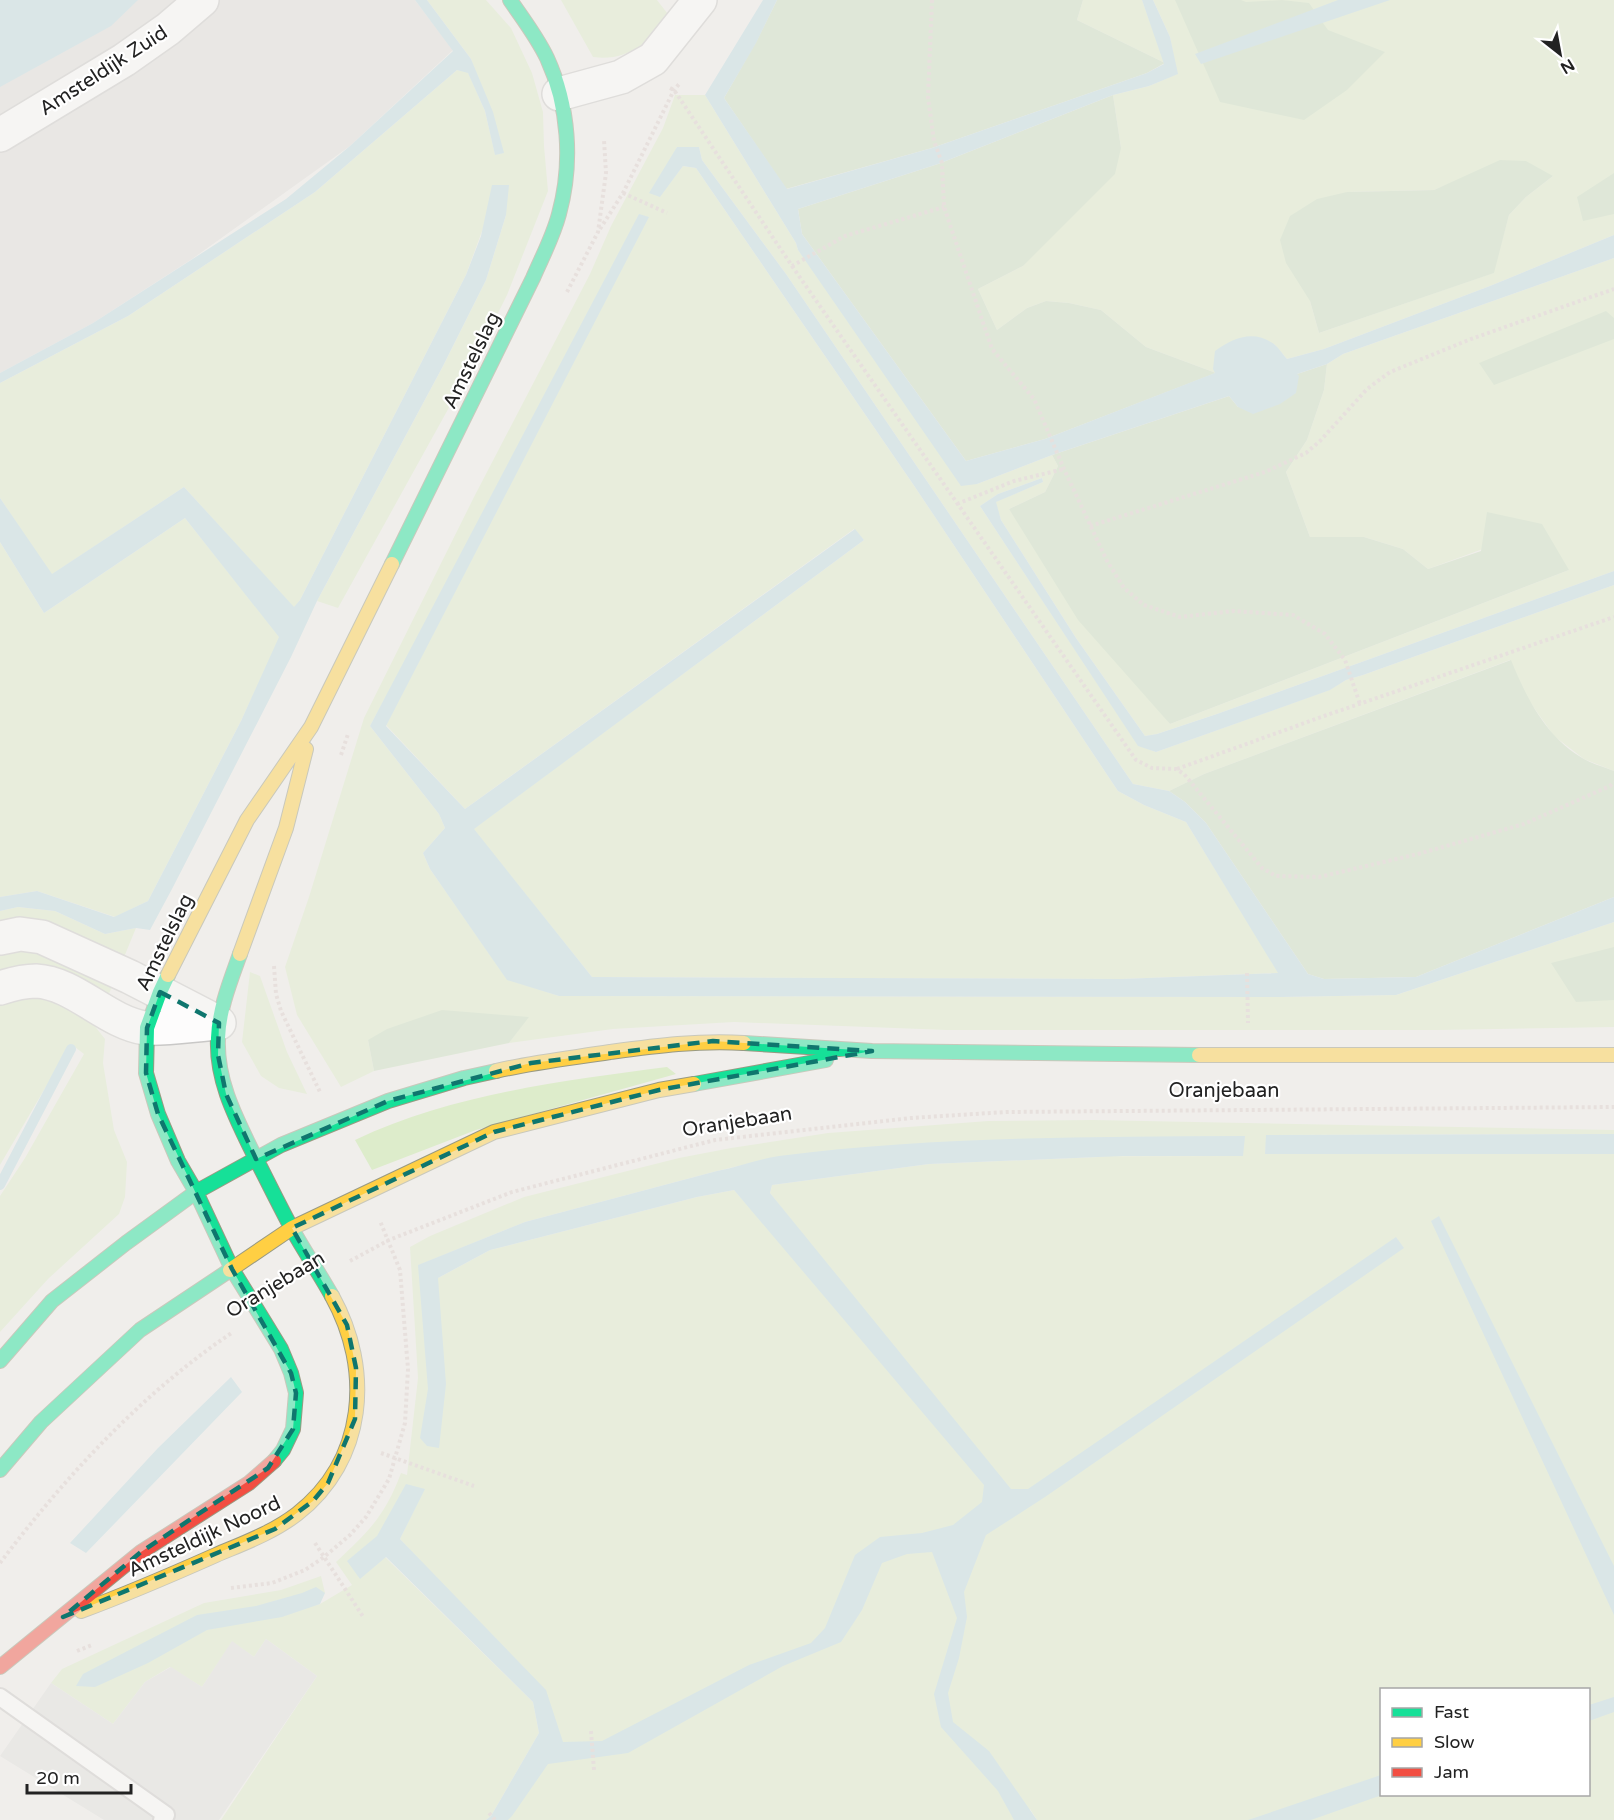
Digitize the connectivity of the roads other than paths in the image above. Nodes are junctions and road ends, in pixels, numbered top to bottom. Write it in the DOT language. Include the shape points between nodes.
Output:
graph roads {
  1 [pos="202,0"];
  2 [pos="510,0"];
  3 [pos="700,0"];
  4 [pos="559,94"];
  5 [pos="0,135"];
  6 [pos="311,727"];
  7 [pos="0,938"];
  8 [pos="0,988"];
  9 [pos="160,992"];
  10 [pos="219,1023"];
  11 [pos="147,1028"];
  12 [pos="872,1051"];
  13 [pos="1614,1055"];
  14 [pos="256,1159"];
  15 [pos="196,1192"];
  16 [pos="292,1228"];
  17 [pos="232,1269"];
  18 [pos="0,1361"];
  19 [pos="0,1470"];
  20 [pos="63,1617"];
  21 [pos="0,1666"];
  22 [pos="0,1697"];
  23 [pos="162,1820"];
  1 -- 5 [label="street, Amsteldijk Zuid" via="124,60"];
  2 -- 4 [label="street, Amstelslag" via="535,37"];
  3 -- 4 [label="street" via="653,59 621,77"];
  4 -- 6 [label="street, Amstelslag" via="567,124 568,156 558,216 533,278"];
  6 -- 9 [label="street, Amstelslag" via="247,820"];
  6 -- 10 [label="street, Amstelslag" via="286,828 225,996"];
  7 -- 9 [label="street" via="20,934 42,937"];
  8 -- 11 [label="street" via="20,982 53,984 123,1022"];
  9 -- 10 [label="street"];
  9 -- 11 [label="street, Amstelslag"];
  10 -- 11 [label="street"];
  10 -- 14 [label="street, Amstelslag" via="218,1056 226,1094"];
  11 -- 15 [label="street, Amstelslag" via="146,1073 158,1114 177,1161"];
  12 -- 13 [label="street, Oranjebaan"];
  12 -- 14 [label="street, Oranjebaan" via="713,1041 531,1063 388,1101"];
  12 -- 16 [label="street, Oranjebaan" via="659,1090 494,1132"];
  14 -- 15 [label="street, Oranjebaan"];
  14 -- 16 [label="street, Amstelslag"];
  15 -- 17 [label="street, Amstelslag"];
  15 -- 18 [label="street, Oranjebaan" via="52,1301"];
  16 -- 17 [label="street, Oranjebaan"];
  16 -- 20 [label="street, Amsteldijk Noord" via="347,1325 352,1342 358,1394 355,1419 328,1483 313,1501 275,1528 133,1592"];
  17 -- 19 [label="street, Oranjebaan" via="140,1330 41,1422"];
  17 -- 20 [label="street, Amsteldijk Noord" via="291,1372 296,1393 293,1429 283,1450 249,1483 141,1552"];
  20 -- 21 [label="street, Amsteldijk Noord"];
  22 -- 23 [label="lane" via="166,1815"];
}
